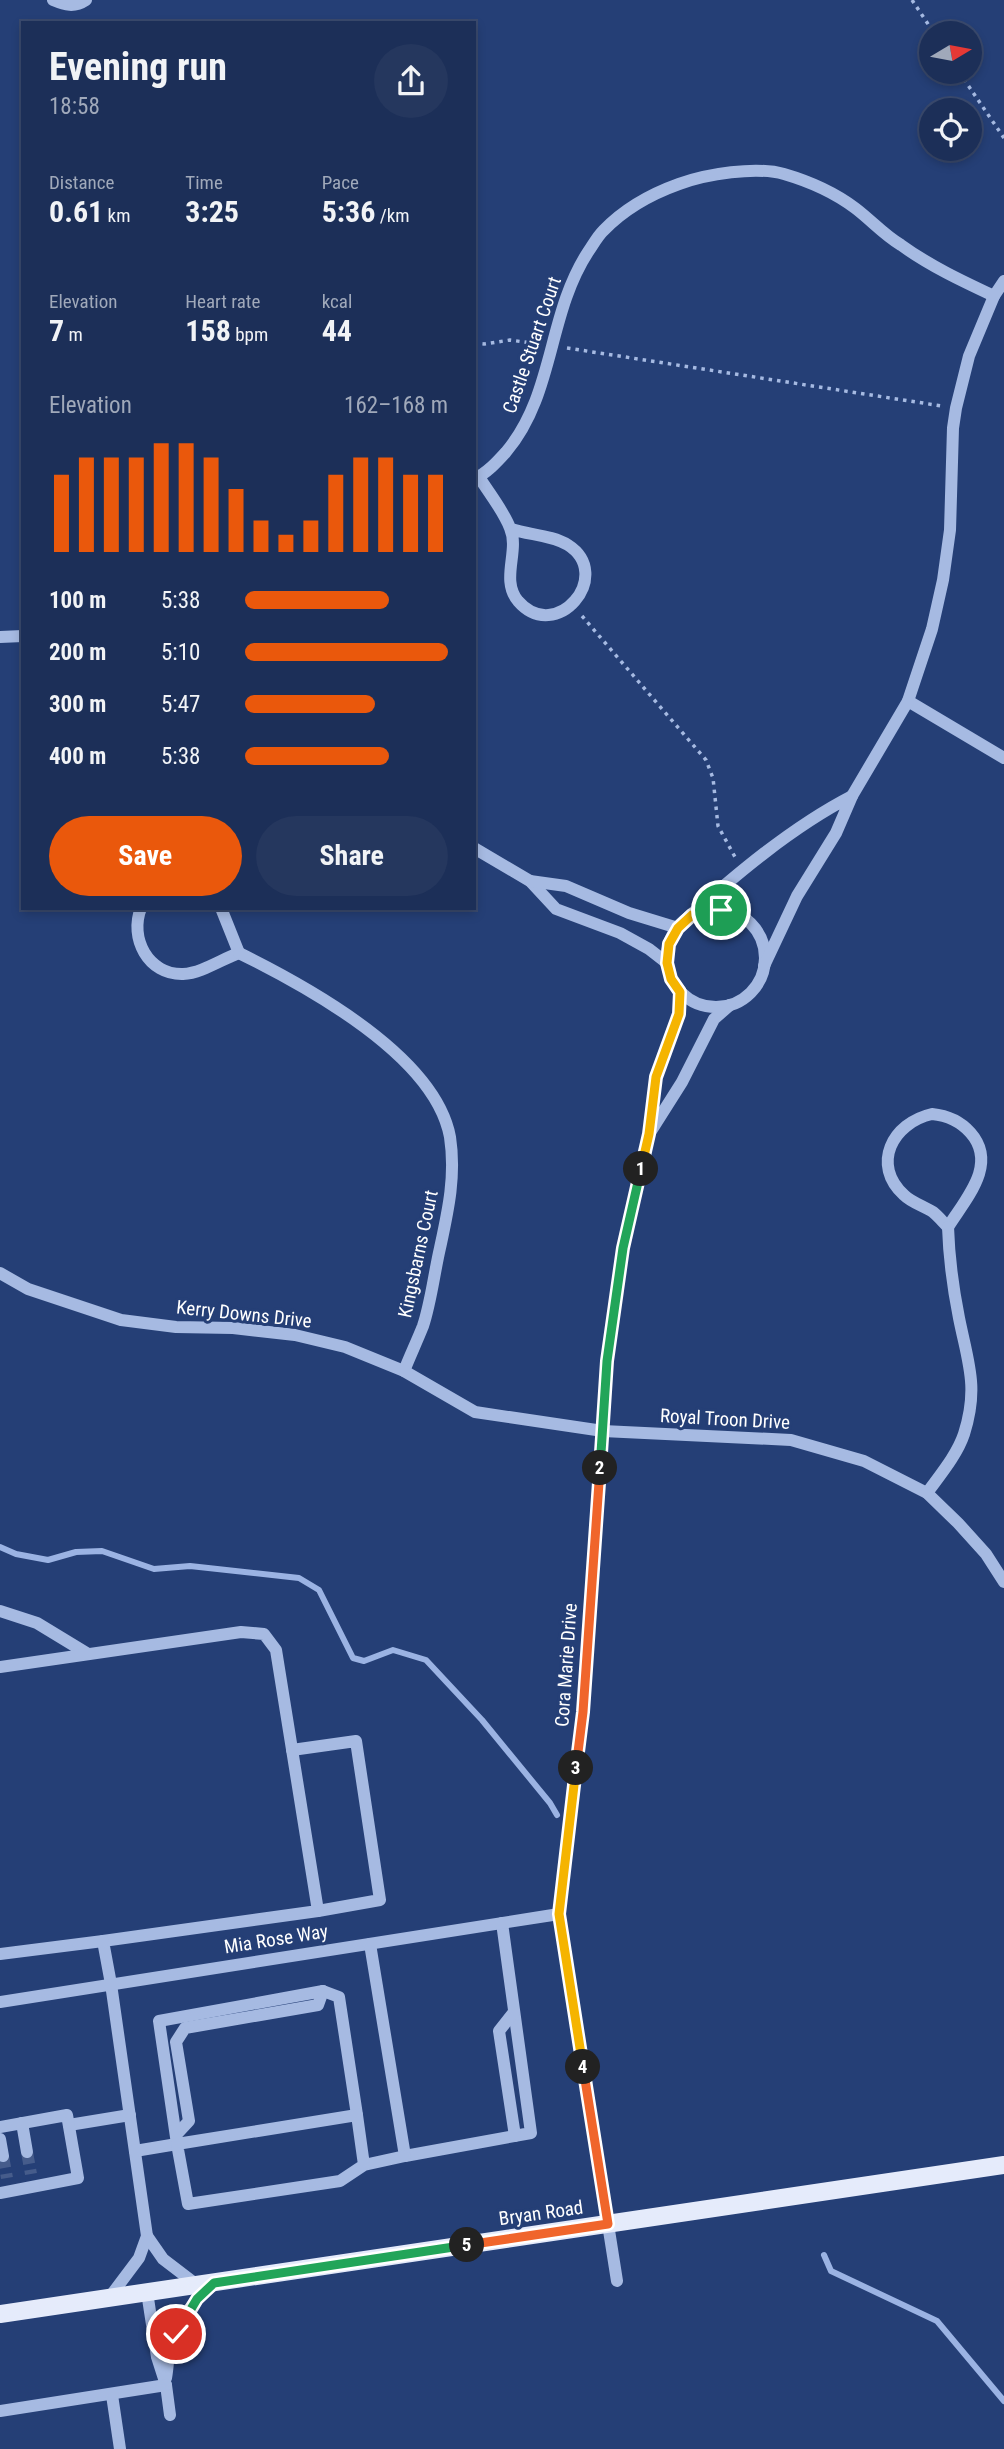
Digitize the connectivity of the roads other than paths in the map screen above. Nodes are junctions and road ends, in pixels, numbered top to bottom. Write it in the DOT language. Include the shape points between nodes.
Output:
graph roads {
  1 [pos="53,0"];
  2 [pos="86,0"];
  3 [pos="1004,281"];
  4 [pos="994,296"];
  5 [pos="477,478"];
  6 [pos="511,529"];
  7 [pos="21,635"];
  8 [pos="0,637"];
  9 [pos="908,701"];
  10 [pos="1004,758"];
  11 [pos="852,796"];
  12 [pos="476,849"];
  13 [pos="530,881"];
  14 [pos="140,910"];
  15 [pos="222,910"];
  16 [pos="681,924"];
  17 [pos="239,953"];
  18 [pos="667,963"];
  19 [pos="764,967"];
  20 [pos="680,992"];
  21 [pos="731,1005"];
  22 [pos="649,1134"];
  23 [pos="948,1227"];
  24 [pos="0,1273"];
  25 [pos="404,1371"];
  26 [pos="603,1431"];
  27 [pos="927,1493"];
  28 [pos="1004,1582"];
  29 [pos="0,1611"];
  30 [pos="88,1654"];
  31 [pos="0,1667"];
  32 [pos="292,1751"];
  33 [pos="318,1911"];
  34 [pos="559,1914"];
  35 [pos="502,1923"];
  36 [pos="103,1941"];
  37 [pos="370,1944"];
  38 [pos="0,1954"];
  39 [pos="111,1984"];
  40 [pos="323,1991"];
  41 [pos="0,2002"];
  42 [pos="130,2115"];
  43 [pos="357,2115"];
  44 [pos="22,2123"];
  45 [pos="69,2125"];
  46 [pos="0,2127"];
  47 [pos="0,2139"];
  48 [pos="177,2139"];
  49 [pos="135,2151"];
  50 [pos="27,2152"];
  51 [pos="3,2156"];
  52 [pos="405,2156"];
  53 [pos="364,2165"];
  54 [pos="1004,2165"];
  55 [pos="7,2178"];
  56 [pos="4,2193"];
  57 [pos="608,2224"];
  58 [pos="147,2236"];
  59 [pos="617,2281"];
  60 [pos="206,2284"];
  61 [pos="147,2292"];
  62 [pos="108,2298"];
  63 [pos="0,2314"];
  64 [pos="166,2385"];
  65 [pos="112,2395"];
  66 [pos="0,2412"];
  67 [pos="170,2415"];
  68 [pos="120,2449"];
  1 -- 2 [label="street" via="68,6"];
  3 -- 4 [label="street"];
  4 -- 5 [label="street, Castle Stuart Court" via="946,274 821,188 781,173 691,180 653,194 602,231 566,297 539,396 521,434 498,462"];
  4 -- 9 [label="street" via="969,356 956,408 943,580"];
  5 -- 6 [label="street"];
  6 -- 6 [label="street" via="559,541 577,554 584,568 584,586 575,603 548,615 528,609 517,599 509,573"];
  7 -- 8 [label="street"];
  9 -- 10 [label="street"];
  9 -- 11 [label="street"];
  11 -- 16 [label="street" via="819,813"];
  11 -- 19 [label="street" via="836,833 796,896"];
  12 -- 13 [label="street"];
  13 -- 16 [label="street" via="566,886 629,913"];
  13 -- 18 [label="street" via="556,909 620,933"];
  14 -- 17 [label="street" via="136,925 144,954 168,972 196,971"];
  15 -- 17 [label="street"];
  16 -- 18 [label="street" via="669,944"];
  16 -- 19 [label="street" via="702,911 740,916 760,937"];
  17 -- 25 [label="street, Kingsbarns Court" via="288,977 363,1027 416,1073 442,1112 453,1161 452,1190 423,1325"];
  18 -- 20 [label="street"];
  19 -- 21 [label="street" via="753,990"];
  20 -- 21 [label="street" via="700,1005"];
  20 -- 22 [label="street, Cora Marie Drive" via="679,1014 656,1077"];
  21 -- 22 [label="street, Cora Marie Drive" via="714,1019"];
  22 -- 26 [label="street, Cora Marie Drive" via="623,1248 607,1361"];
  23 -- 23 [label="street" via="979,1174 978,1144 971,1131 953,1118 917,1117 894,1138 889,1168 904,1195"];
  23 -- 27 [label="street" via="953,1288 973,1381 971,1408 963,1437"];
  24 -- 25 [label="street, Kerry Downs Drive" via="28,1289 121,1320 295,1335 345,1347"];
  25 -- 26 [label="street, Kerry Downs Drive" via="475,1412"];
  26 -- 27 [label="street, Royal Troon Drive" via="791,1440 864,1461"];
  26 -- 34 [label="street, Cora Marie Drive" via="583,1712"];
  27 -- 28 [label="street, Royal Troon Drive" via="986,1554"];
  29 -- 30 [label="street" via="37,1623"];
  30 -- 31 [label="street"];
  30 -- 32 [label="street" via="241,1632 264,1634 276,1650"];
  32 -- 33 [label="street"];
  32 -- 33 [label="street" via="356,1741 380,1900"];
  33 -- 36 [label="street"];
  34 -- 35 [label="street, Mia Rose Way"];
  34 -- 57 [label="street, Cora Marie Drive"];
  35 -- 37 [label="street, Mia Rose Way"];
  35 -- 52 [label="street" via="531,2133"];
  36 -- 38 [label="street"];
  36 -- 39 [label="street"];
  37 -- 39 [label="street, Mia Rose Way"];
  37 -- 52 [label="street"];
  39 -- 41 [label="street, Mia Rose Way"];
  39 -- 42 [label="street"];
  40 -- 43 [label="street" via="340,1997"];
  40 -- 48 [label="street" via="318,2005 185,2028 176,2042 189,2121"];
  40 -- 48 [label="street" via="159,2021"];
  42 -- 45 [label="street"];
  42 -- 49 [label="street"];
  43 -- 48 [label="street"];
  43 -- 53 [label="street"];
  44 -- 45 [label="street" via="67,2115"];
  44 -- 46 [label="street"];
  44 -- 50 [label="street"];
  45 -- 56 [label="street" via="78,2178 32,2181"];
  47 -- 51 [label="street"];
  48 -- 49 [label="street"];
  48 -- 53 [label="street" via="188,2204 340,2181"];
  49 -- 58 [label="street"];
  52 -- 53 [label="street"];
  54 -- 57 [label="main road, Bryan Road"];
  55 -- 56 [label="street"];
  57 -- 59 [label="street, Cora Marie Drive"];
  57 -- 60 [label="main road, Bryan Road"];
  58 -- 60 [label="street" via="163,2259"];
  58 -- 62 [label="street" via="139,2258"];
  60 -- 61 [label="main road, Bryan Road"];
  60 -- 64 [label="street" via="170,2346"];
  61 -- 62 [label="main road, Bryan Road"];
  61 -- 64 [label="street"];
  62 -- 63 [label="main road, Bryan Road"];
  64 -- 65 [label="street"];
  64 -- 67 [label="street"];
  65 -- 66 [label="street"];
  65 -- 68 [label="street"];
}
